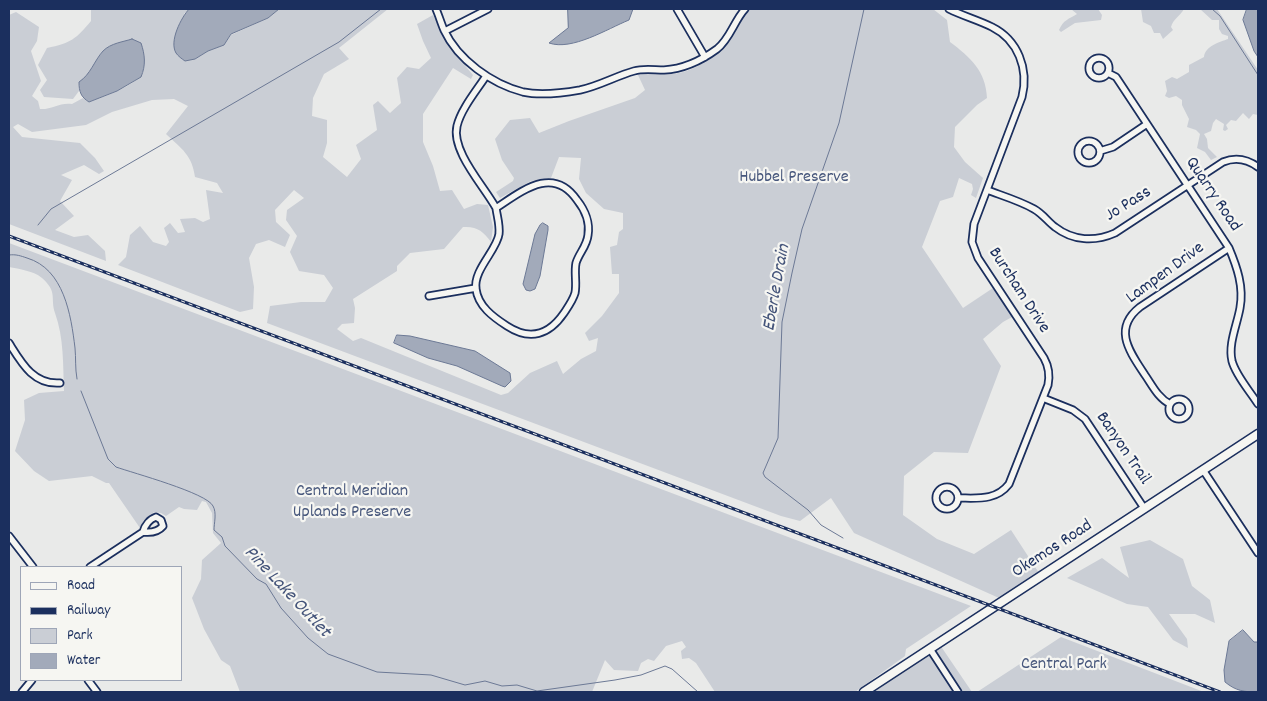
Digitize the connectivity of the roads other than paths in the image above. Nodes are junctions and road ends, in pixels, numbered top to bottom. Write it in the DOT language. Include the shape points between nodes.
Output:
graph roads {
  1 [pos="436,9"];
  2 [pos="488,9"];
  3 [pos="677,9"];
  4 [pos="745,9"];
  5 [pos="949,9"];
  6 [pos="444,31"];
  7 [pos="704,57"];
  8 [pos="1108,73"];
  9 [pos="486,76"];
  10 [pos="1147,124"];
  11 [pos="1100,151"];
  12 [pos="1258,167"];
  13 [pos="1187,185"];
  14 [pos="987,190"];
  15 [pos="496,208"];
  16 [pos="1229,248"];
  17 [pos="476,288"];
  18 [pos="429,296"];
  19 [pos="9,343"];
  20 [pos="60,383"];
  21 [pos="1043,398"];
  22 [pos="1170,404"];
  23 [pos="1258,404"];
  24 [pos="1258,434"];
  25 [pos="1203,470"];
  26 [pos="958,498"];
  27 [pos="1144,508"];
  28 [pos="143,532"];
  29 [pos="9,536"];
  30 [pos="1258,553"];
  31 [pos="32,566"];
  32 [pos="92,566"];
  33 [pos="930,649"];
  34 [pos="31,681"];
  35 [pos="89,681"];
  36 [pos="22,692"];
  37 [pos="97,692"];
  38 [pos="864,692"];
  39 [pos="958,692"];
  1 -- 6 [label="street"];
  2 -- 6 [label="street"];
  3 -- 7 [label="street"];
  4 -- 7 [label="street" via="725,41"];
  5 -- 14 [label="street, Burcham Drive" via="1002,34 1016,48 1023,64 1025,82 1022,97"];
  6 -- 9 [label="street" via="459,52"];
  7 -- 9 [label="street" via="686,66 641,69 568,92 525,92"];
  8 -- 10 [label="street, Quarry Road" via="1118,80"];
  9 -- 15 [label="street" via="461,117 456,132 460,149"];
  10 -- 11 [label="street" via="1113,147"];
  10 -- 13 [label="street, Quarry Road"];
  12 -- 13 [label="street, Jo Pass" via="1244,160 1227,160"];
  13 -- 14 [label="street, Jo Pass" via="1115,233 1092,239 1068,234 1032,208"];
  13 -- 16 [label="street, Quarry Road"];
  14 -- 21 [label="street, Burcham Drive" via="972,229 973,246 1046,362 1049,376"];
  15 -- 17 [label="street" via="499,235 479,274"];
  15 -- 17 [label="street" via="526,188 542,183 555,183 575,197 582,207 589,230 575,268 576,291 556,324 530,335 518,333 487,311"];
  16 -- 22 [label="street, Lampen Drive" via="1140,307 1127,324 1130,352 1158,394"];
  16 -- 23 [label="street, Quarry Road" via="1241,294 1232,361"];
  17 -- 18 [label="street"];
  19 -- 20 [label="street" via="28,372 46,382"];
  21 -- 26 [label="street, Burcham Drive" via="1012,480 1006,488 990,498"];
  21 -- 27 [label="street, Banyon Trail" via="1073,410 1085,419"];
  24 -- 25 [label="street, Okemos Road"];
  25 -- 27 [label="street, Okemos Road"];
  25 -- 30 [label="street"];
  27 -- 33 [label="street, Okemos Road"];
  28 -- 32 [label="street"];
  29 -- 31 [label="street"];
  33 -- 38 [label="street, Okemos Road"];
  33 -- 39 [label="street"];
  34 -- 36 [label="street"];
  35 -- 37 [label="street"];
}
